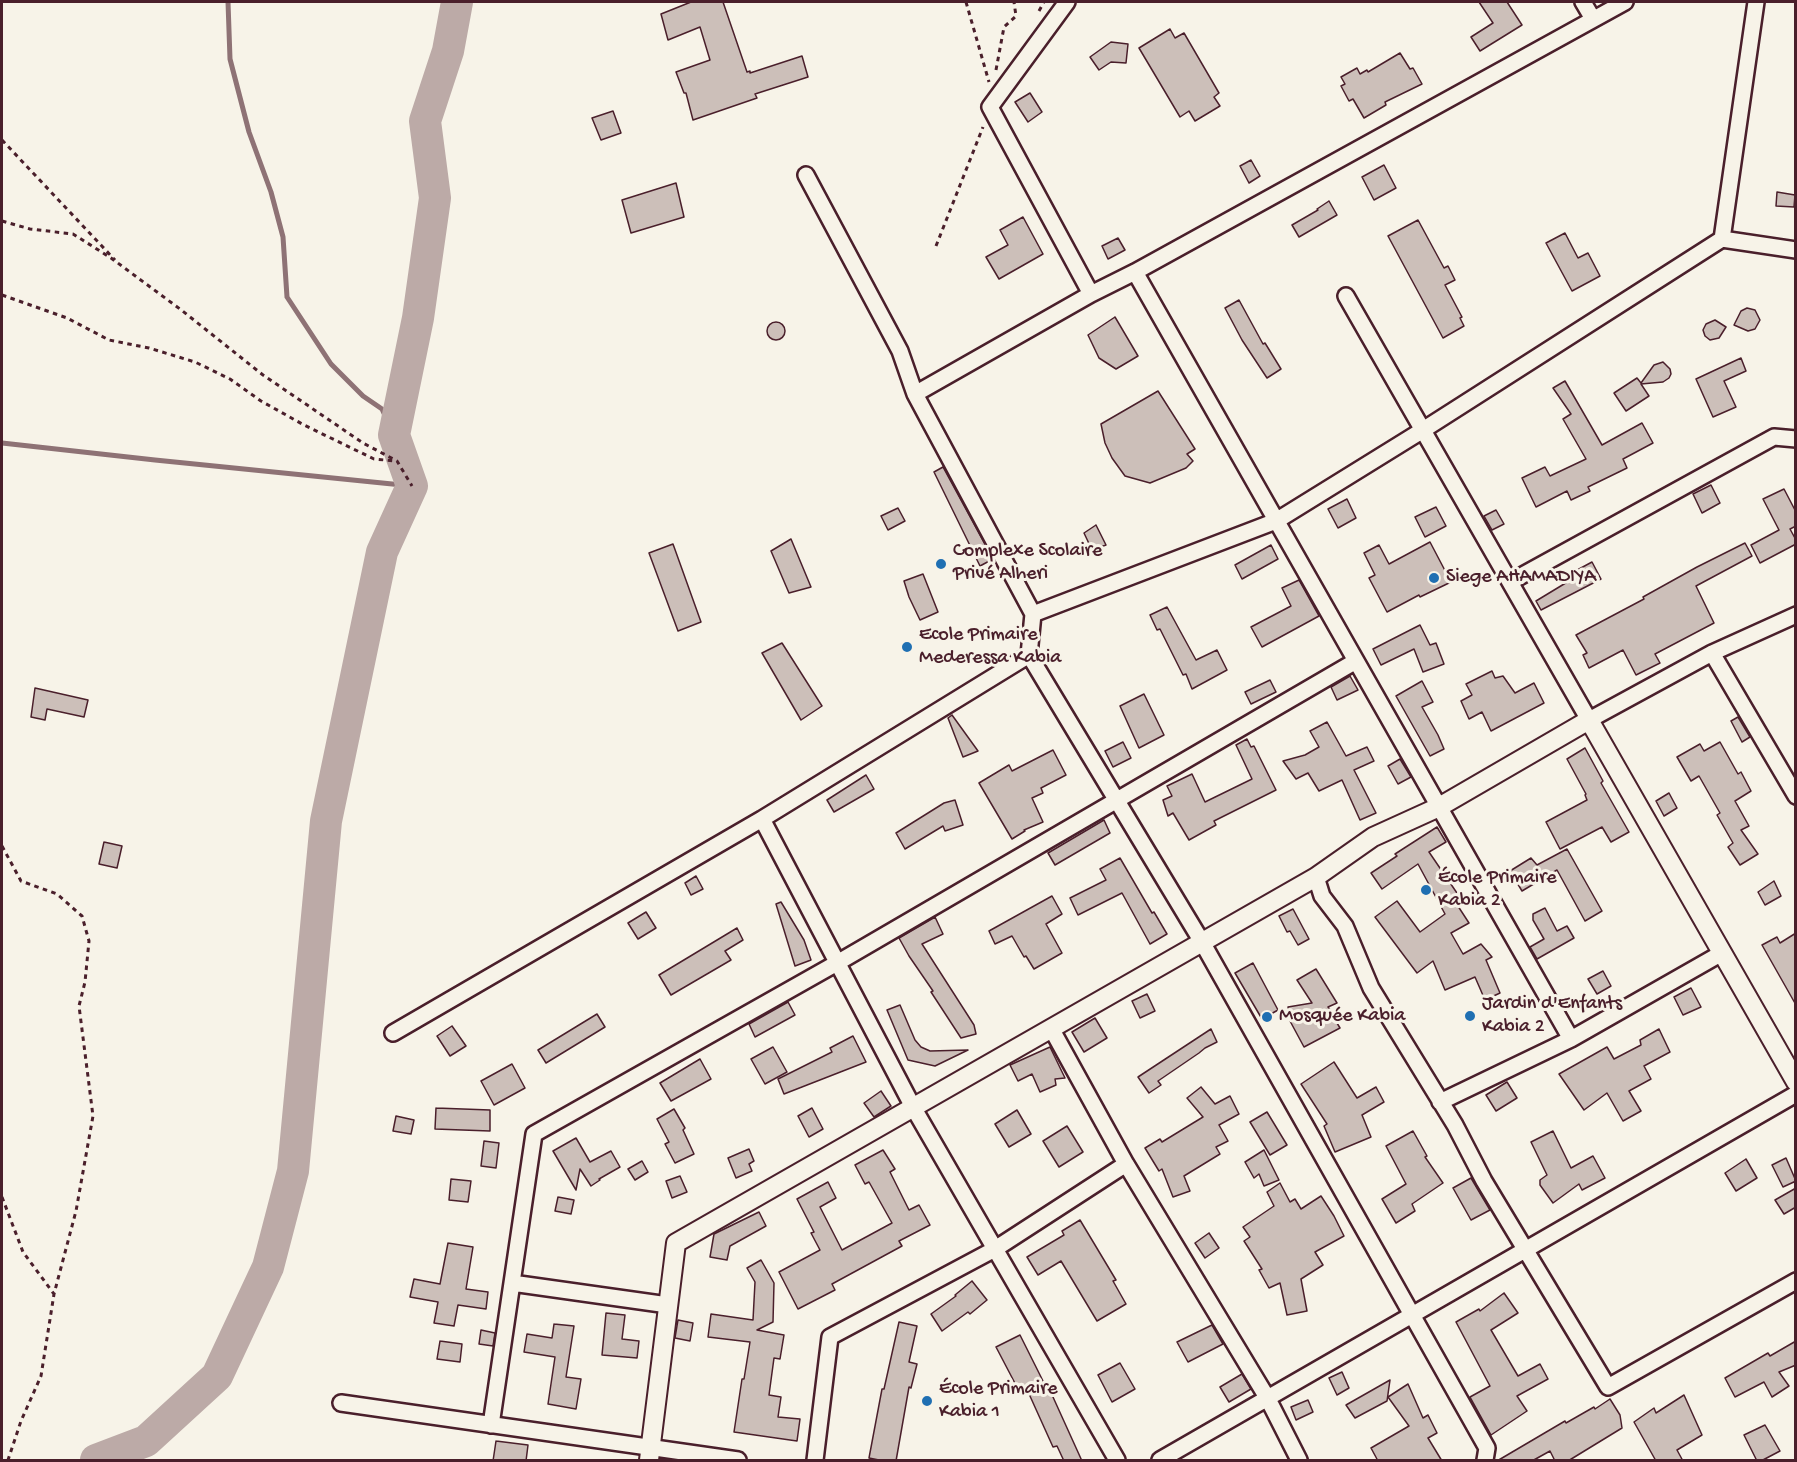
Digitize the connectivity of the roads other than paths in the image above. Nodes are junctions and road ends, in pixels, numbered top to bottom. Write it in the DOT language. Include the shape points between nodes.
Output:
graph roads {
  1 [pos="1067,2"];
  2 [pos="1583,2"];
  3 [pos="1625,2"];
  4 [pos="1756,2"];
  5 [pos="1593,20"];
  6 [pos="806,175"];
  7 [pos="1722,239"];
  8 [pos="1796,250"];
  9 [pos="1135,272"];
  10 [pos="1091,294"];
  11 [pos="1346,296"];
  12 [pos="915,394"];
  13 [pos="1423,430"];
  14 [pos="1796,439"];
  15 [pos="1276,521"];
  16 [pos="1510,582"];
  17 [pos="1033,614"];
  18 [pos="1796,615"];
  19 [pos="1712,653"];
  20 [pos="1029,655"];
  21 [pos="1356,661"];
  22 [pos="1589,720"];
  23 [pos="1796,796"];
  24 [pos="1116,800"];
  25 [pos="1439,807"];
  26 [pos="762,819"];
  27 [pos="1316,877"];
  28 [pos="1202,942"];
  29 [pos="1722,953"];
  30 [pos="837,963"];
  31 [pos="1051,1028"];
  32 [pos="393,1033"];
  33 [pos="1571,1039"];
  34 [pos="1796,1082"];
  35 [pos="1796,1094"];
  36 [pos="1440,1102"];
  37 [pos="913,1107"];
  38 [pos="1126,1164"];
  39 [pos="995,1249"];
  40 [pos="1526,1250"];
  41 [pos="1796,1281"];
  42 [pos="512,1282"];
  43 [pos="668,1305"];
  44 [pos="1412,1316"];
  45 [pos="1268,1399"];
  46 [pos="341,1402"];
  47 [pos="491,1425"];
  48 [pos="650,1454"];
  49 [pos="738,1461"];
  50 [pos="815,1461"];
  51 [pos="1118,1461"];
  52 [pos="1160,1461"];
  53 [pos="1299,1461"];
  54 [pos="1485,1461"];
  1 -- 10 [label="street" via="990,107"];
  2 -- 5 [label="street"];
  3 -- 5 [label="street"];
  4 -- 7 [label="street"];
  5 -- 9 [label="street"];
  6 -- 12 [label="street" via="900,351"];
  7 -- 8 [label="street"];
  7 -- 13 [label="street"];
  9 -- 10 [label="street"];
  9 -- 15 [label="street"];
  10 -- 12 [label="street"];
  11 -- 13 [label="street"];
  12 -- 17 [label="street"];
  13 -- 15 [label="street"];
  13 -- 16 [label="street"];
  14 -- 16 [label="street" via="1774,437"];
  15 -- 17 [label="street"];
  15 -- 21 [label="street"];
  16 -- 22 [label="street"];
  17 -- 20 [label="street"];
  18 -- 19 [label="street"];
  19 -- 22 [label="street"];
  19 -- 23 [label="street"];
  20 -- 24 [label="street"];
  20 -- 26 [label="street"];
  21 -- 24 [label="street"];
  21 -- 25 [label="street"];
  22 -- 25 [label="street"];
  22 -- 29 [label="street"];
  24 -- 28 [label="street"];
  24 -- 30 [label="street"];
  25 -- 27 [label="street" via="1373,837"];
  25 -- 33 [label="street"];
  26 -- 30 [label="street"];
  26 -- 32 [label="street"];
  27 -- 28 [label="street"];
  27 -- 36 [label="street" via="1322,896 1345,926 1371,988"];
  28 -- 31 [label="street"];
  28 -- 44 [label="street"];
  29 -- 33 [label="street"];
  29 -- 34 [label="street"];
  30 -- 37 [label="street"];
  30 -- 42 [label="street" via="534,1134"];
  31 -- 37 [label="street"];
  31 -- 38 [label="street"];
  33 -- 36 [label="street"];
  35 -- 40 [label="street"];
  36 -- 40 [label="street"];
  37 -- 39 [label="street"];
  37 -- 43 [label="street" via="675,1243"];
  38 -- 39 [label="street"];
  38 -- 45 [label="street"];
  39 -- 50 [label="street" via="830,1337"];
  39 -- 51 [label="street"];
  40 -- 41 [label="street" via="1608,1387"];
  40 -- 44 [label="street"];
  42 -- 43 [label="street"];
  42 -- 47 [label="street"];
  43 -- 48 [label="street"];
  44 -- 45 [label="street"];
  44 -- 54 [label="street" via="1487,1448"];
  45 -- 52 [label="street"];
  45 -- 53 [label="street"];
  46 -- 47 [label="street"];
  47 -- 48 [label="street"];
  48 -- 49 [label="street"];
}
